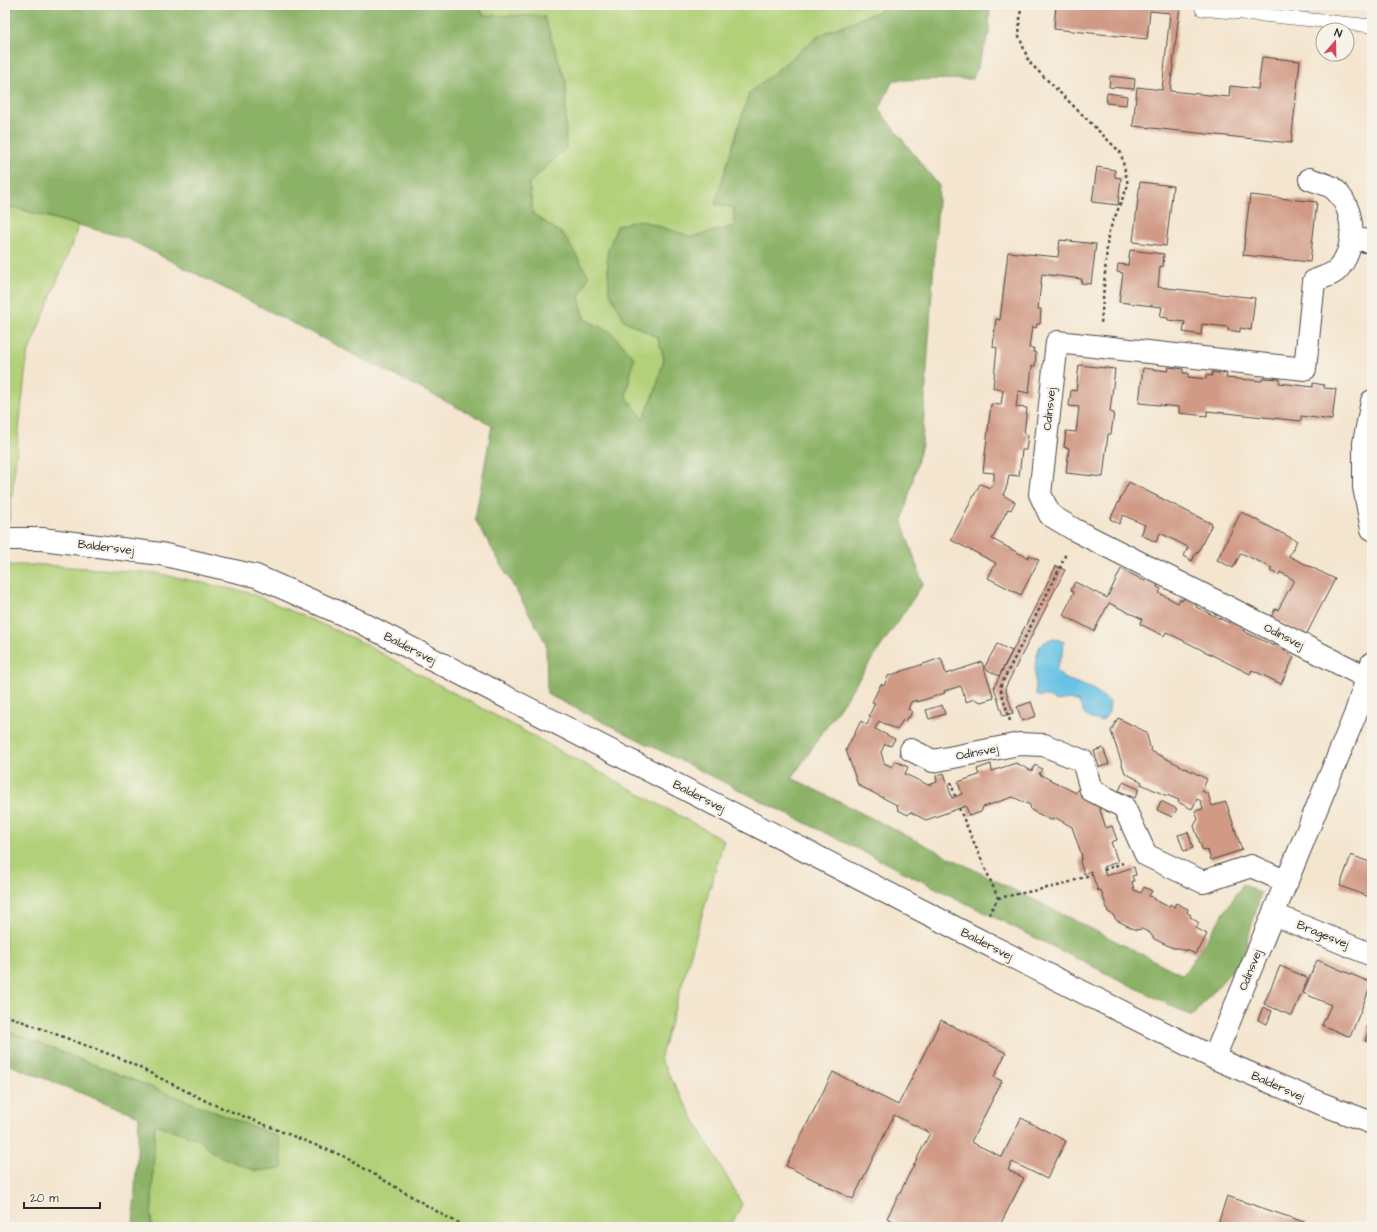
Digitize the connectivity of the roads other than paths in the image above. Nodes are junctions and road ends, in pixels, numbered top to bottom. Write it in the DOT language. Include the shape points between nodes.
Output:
graph roads {
  1 [pos="1202,9"];
  2 [pos="1372,26"];
  3 [pos="1310,179"];
  4 [pos="1362,240"];
  5 [pos="1372,401"];
  6 [pos="1368,488"];
  7 [pos="1372,529"];
  8 [pos="5,539"];
  9 [pos="1370,670"];
  10 [pos="1363,718"];
  11 [pos="911,750"];
  12 [pos="1287,882"];
  13 [pos="1273,914"];
  14 [pos="1372,955"];
  15 [pos="1214,1058"];
  16 [pos="1372,1123"];
  1 -- 2 [label="lane"];
  3 -- 4 [label="street, Odinsvej" via="1332,187 1343,199"];
  4 -- 9 [label="street, Odinsvej" via="1335,272 1314,281 1305,369 1057,342 1040,494 1050,515 1075,530"];
  5 -- 6 [label="street" via="1364,443"];
  6 -- 7 [label="street"];
  8 -- 15 [label="street, Baldersvej" via="42,539 161,554 256,576 360,622"];
  9 -- 10 [label="street, Odinsvej"];
  10 -- 12 [label="street, Odinsvej"];
  11 -- 12 [label="street, Odinsvej" via="933,760 1019,744 1044,745 1083,761 1091,790 1124,807 1146,854 1203,882 1251,866"];
  12 -- 13 [label="street, Odinsvej"];
  13 -- 14 [label="street, Bragesvej"];
  13 -- 15 [label="street, Odinsvej"];
  15 -- 16 [label="street, Baldersvej"];
}
